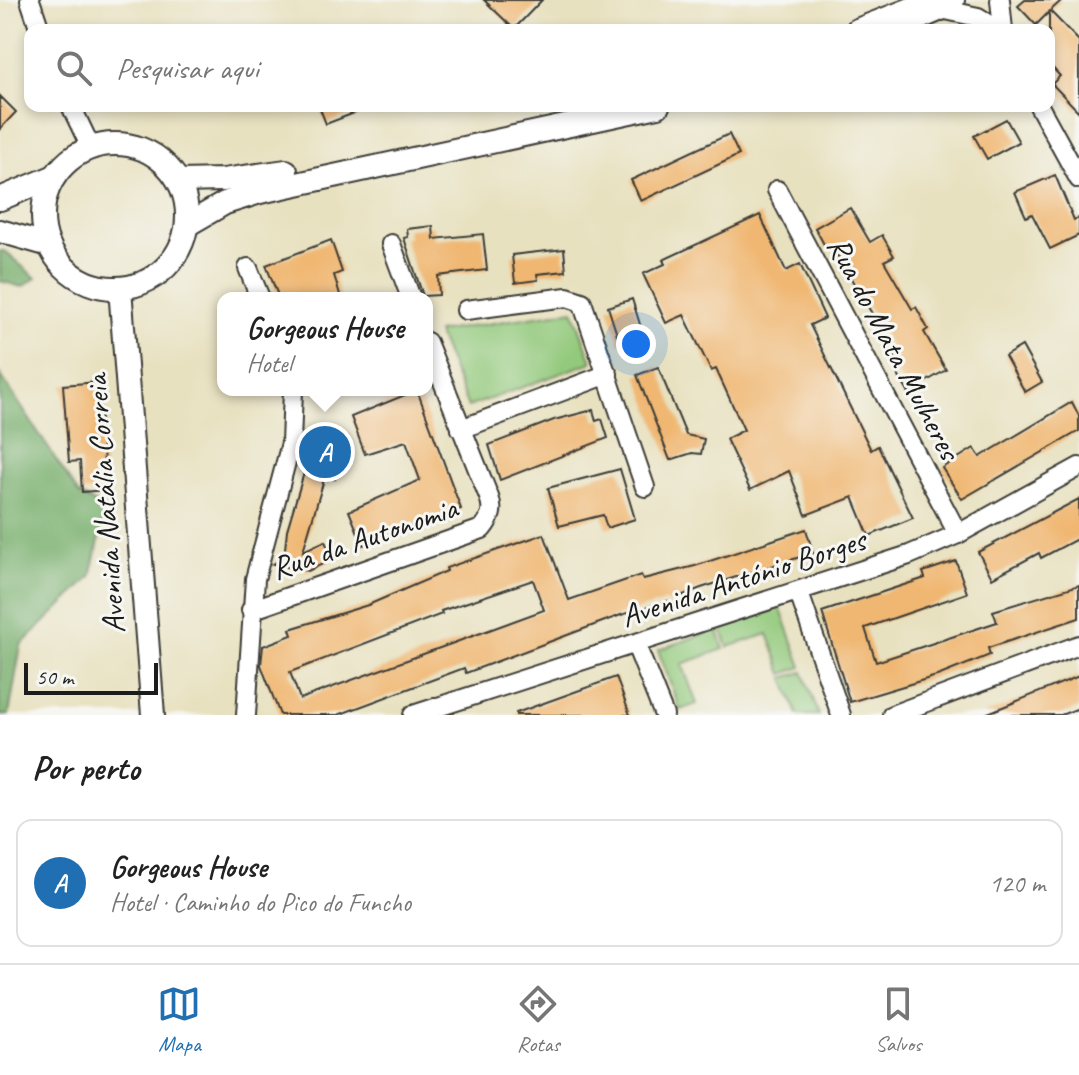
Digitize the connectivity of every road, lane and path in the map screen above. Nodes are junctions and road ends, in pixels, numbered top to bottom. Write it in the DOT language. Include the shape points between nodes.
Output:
graph roads {
  1 [pos="30,0"];
  2 [pos="1000,0"];
  3 [pos="940,3"];
  4 [pos="38,24"];
  5 [pos="875,24"];
  6 [pos="901,24"];
  7 [pos="990,24"];
  8 [pos="1000,24"];
  9 [pos="74,112"];
  10 [pos="572,112"];
  11 [pos="630,112"];
  12 [pos="1042,112"];
  13 [pos="91,148"];
  14 [pos="55,176"];
  15 [pos="1079,179"];
  16 [pos="179,181"];
  17 [pos="777,190"];
  18 [pos="0,199"];
  19 [pos="187,225"];
  20 [pos="0,231"];
  21 [pos="391,244"];
  22 [pos="49,245"];
  23 [pos="248,268"];
  24 [pos="120,288"];
  25 [pos="258,292"];
  26 [pos="409,292"];
  27 [pos="466,310"];
  28 [pos="433,363"];
  29 [pos="608,374"];
  30 [pos="293,396"];
  31 [pos="461,429"];
  32 [pos="1079,467"];
  33 [pos="645,487"];
  34 [pos="958,534"];
  35 [pos="799,593"];
  36 [pos="251,610"];
  37 [pos="636,645"];
  38 [pos="1079,645"];
  39 [pos="153,715"];
  40 [pos="246,715"];
  41 [pos="413,715"];
  42 [pos="664,715"];
  43 [pos="841,715"];
  44 [pos="892,715"];
  1 -- 4 [label="street"];
  2 -- 8 [label="street"];
  3 -- 5 [label="street"];
  3 -- 6 [label="street"];
  3 -- 7 [label="street"];
  9 -- 13 [label="street"];
  10 -- 16 [label="street" via="260,177"];
  11 -- 19 [label="street" via="260,192 225,203"];
  12 -- 15 [label="street"];
  13 -- 14 [label="street"];
  13 -- 16 [label="street" via="131,146 159,159"];
  14 -- 18 [label="street"];
  14 -- 22 [label="street" via="45,198 43,222"];
  16 -- 19 [label="street"];
  17 -- 34 [label="street, Rua do Mata Mulheres"];
  19 -- 24 [label="street" via="176,256 165,269 136,286"];
  20 -- 22 [label="street"];
  21 -- 26 [label="street"];
  22 -- 24 [label="street" via="58,260 85,282"];
  23 -- 25 [label="street"];
  24 -- 39 [label="street, Avenida Natália Correia"];
  27 -- 29 [label="street" via="575,298 588,314"];
  28 -- 31 [label="street"];
  29 -- 31 [label="street"];
  29 -- 33 [label="street"];
  30 -- 36 [label="street" via="291,443"];
  31 -- 36 [label="street, Rua da Autonomia" via="489,497 491,516 482,529"];
  32 -- 34 [label="street, Avenida António Borges"];
  34 -- 35 [label="street, Avenida António Borges"];
  35 -- 37 [label="street, Avenida António Borges"];
  35 -- 43 [label="street"];
  36 -- 40 [label="street"];
  37 -- 41 [label="street, Avenida António Borges"];
  37 -- 42 [label="street"];
  38 -- 44 [label="street"];
}
